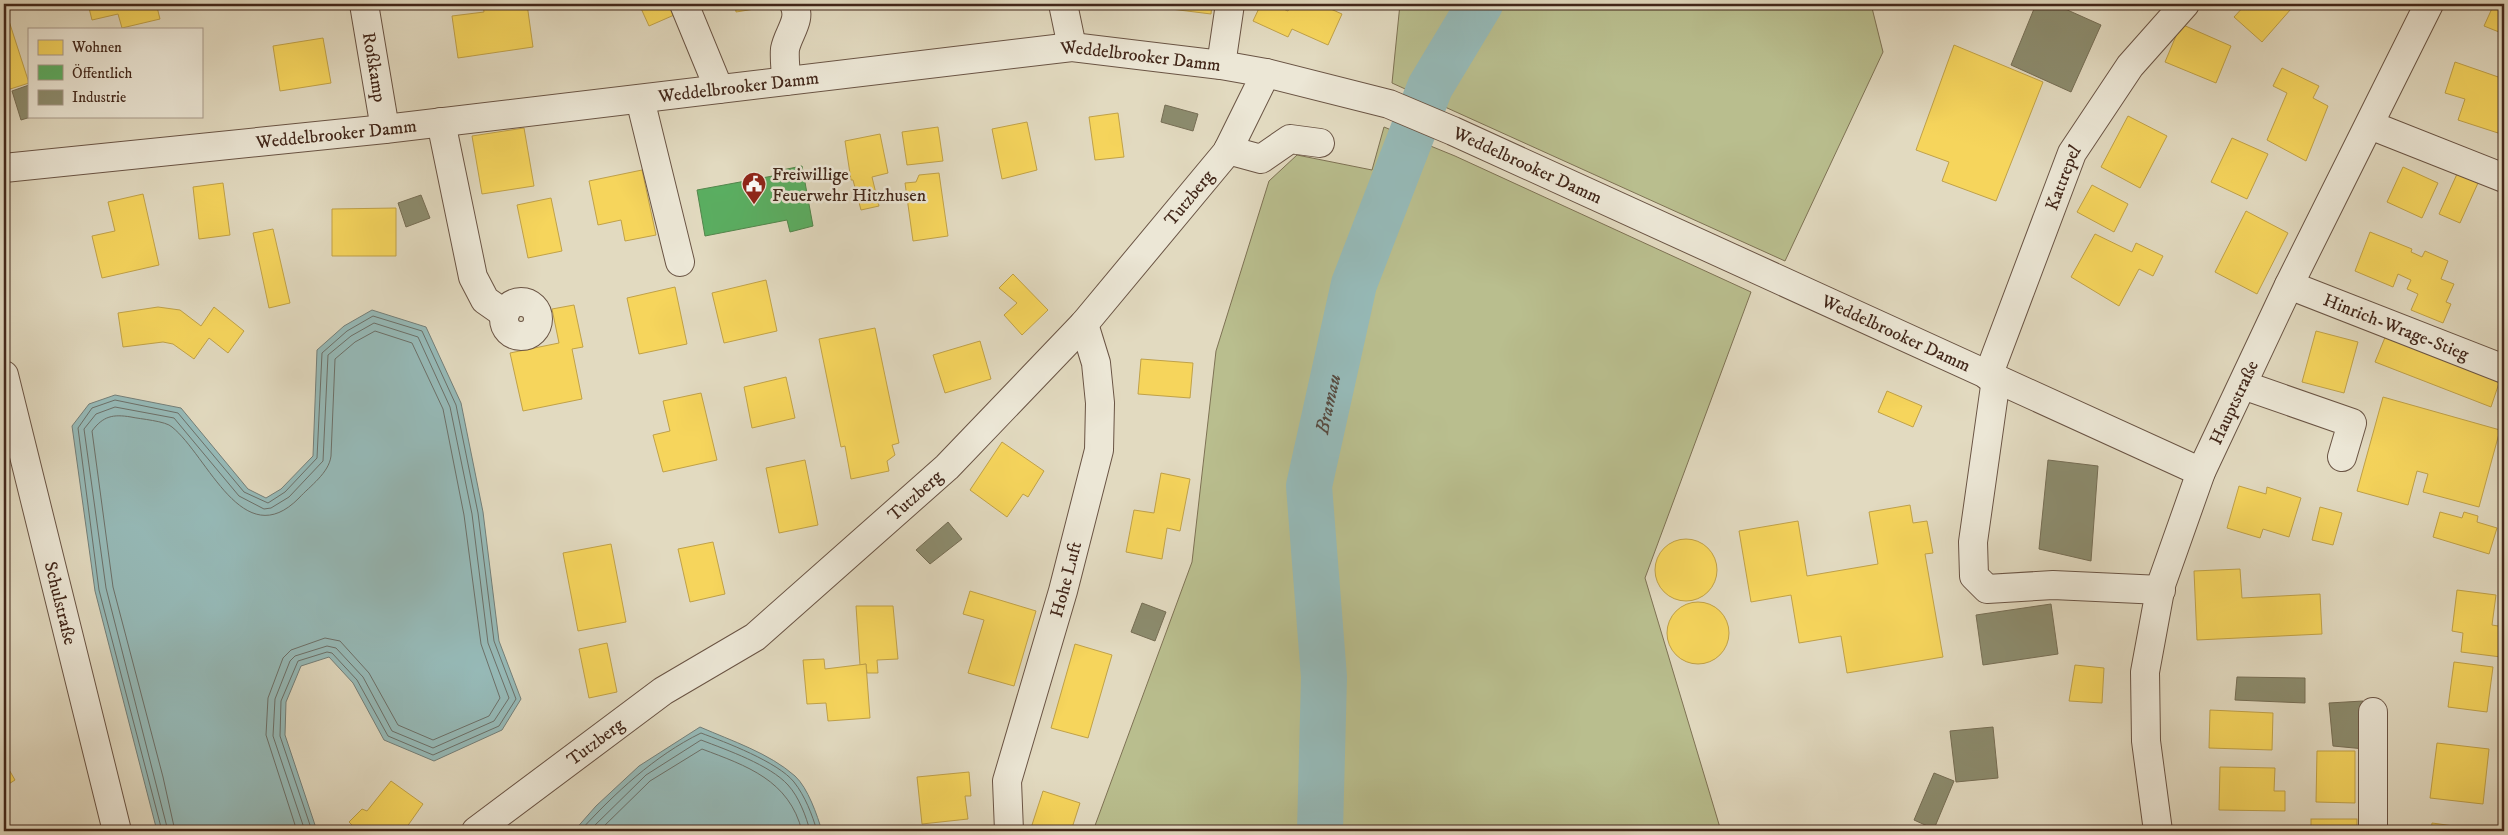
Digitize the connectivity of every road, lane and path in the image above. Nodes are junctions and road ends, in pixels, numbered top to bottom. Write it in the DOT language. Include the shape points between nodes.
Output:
graph roads {
  1 [pos="364,4"];
  2 [pos="684,4"];
  3 [pos="794,4"];
  4 [pos="1063,4"];
  5 [pos="1230,4"];
  6 [pos="2185,4"];
  7 [pos="2429,4"];
  8 [pos="1072,47"];
  9 [pos="1221,65"];
  10 [pos="1266,73"];
  11 [pos="786,81"];
  12 [pos="719,89"];
  13 [pos="640,99"];
  14 [pos="442,122"];
  15 [pos="2370,125"];
  16 [pos="385,129"];
  17 [pos="1320,143"];
  18 [pos="1228,150"];
  19 [pos="4,168"];
  20 [pos="2504,178"];
  21 [pos="680,262"];
  22 [pos="2289,285"];
  23 [pos="505,314"];
  24 [pos="1084,324"];
  25 [pos="2504,369"];
  26 [pos="4,375"];
  27 [pos="1992,378"];
  28 [pos="2243,385"];
  29 [pos="2342,457"];
  30 [pos="2201,472"];
  31 [pos="2161,590"];
  32 [pos="2373,712"];
  33 [pos="117,831"];
  34 [pos="476,831"];
  35 [pos="1009,831"];
  36 [pos="2158,831"];
  37 [pos="2373,831"];
  1 -- 16 [label="street, Roßkamp"];
  2 -- 12 [label="street"];
  3 -- 11 [label="street" via="796,21 785,48"];
  4 -- 8 [label="street"];
  5 -- 9 [label="street"];
  6 -- 27 [label="street, Kattrepel" via="2130,66 2072,153"];
  7 -- 15 [label="street, Hauptstraße"];
  8 -- 9 [label="street, Weddelbrooker Damm"];
  8 -- 11 [label="street, Weddelbrooker Damm"];
  9 -- 10 [label="street, Weddelbrooker Damm"];
  10 -- 18 [label="street, Tutzberg"];
  10 -- 27 [label="street, Weddelbrooker Damm" via="1389,104"];
  11 -- 12 [label="street, Weddelbrooker Damm"];
  12 -- 13 [label="street, Weddelbrooker Damm"];
  13 -- 14 [label="street, Weddelbrooker Damm"];
  13 -- 21 [label="street"];
  14 -- 16 [label="street, Weddelbrooker Damm"];
  14 -- 23 [label="street" via="473,277 485,300"];
  15 -- 20 [label="street"];
  15 -- 22 [label="street, Hauptstraße"];
  16 -- 19 [label="street, Weddelbrooker Damm"];
  17 -- 18 [label="street" via="1290,139 1261,159"];
  18 -- 24 [label="street, Tutzberg"];
  22 -- 25 [label="street, Hinrich-Wrage-Stieg"];
  22 -- 28 [label="street, Hauptstraße"];
  24 -- 34 [label="street, Tutzberg" via="947,467 755,637 663,691"];
  24 -- 35 [label="street, Hohe Luft" via="1096,363 1100,404 1099,450 1063,591 1007,781"];
  26 -- 33 [label="street, Schulstraße"];
  27 -- 30 [label="street, Weddelbrooker Damm"];
  27 -- 31 [label="street, Kattrepel" via="1973,542 1974,576 1987,588 2053,585"];
  28 -- 29 [label="street" via="2352,423"];
  28 -- 30 [label="street, Hauptstraße"];
  30 -- 31 [label="street, Hauptstraße"];
  31 -- 36 [label="street, Hauptstraße" via="2145,672 2146,741"];
  32 -- 37 [label="street"];
}
